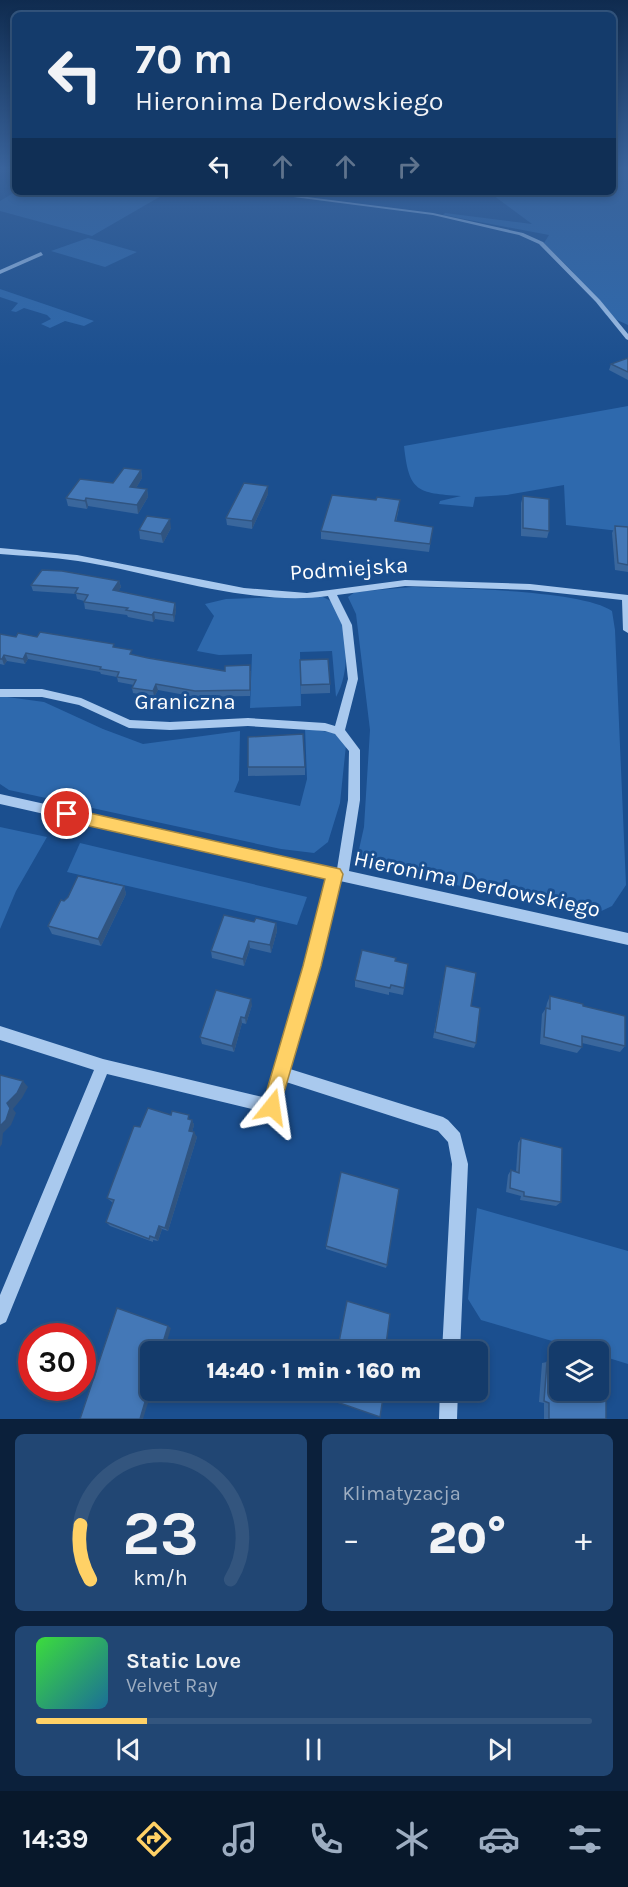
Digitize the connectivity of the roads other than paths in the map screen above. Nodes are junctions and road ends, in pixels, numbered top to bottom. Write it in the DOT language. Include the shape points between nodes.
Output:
graph roads {
  1 [pos="518,233"];
  2 [pos="41,254"];
  3 [pos="0,272"];
  4 [pos="628,338"];
  5 [pos="0,551"];
  6 [pos="331,592"];
  7 [pos="627,598"];
  8 [pos="628,630"];
  9 [pos="0,693"];
  10 [pos="339,731"];
  11 [pos="0,800"];
  12 [pos="338,875"];
  13 [pos="628,939"];
  14 [pos="0,1033"];
  15 [pos="103,1066"];
  16 [pos="281,1073"];
  17 [pos="0,1316"];
  18 [pos="452,1341"];
  19 [pos="449,1401"];
  20 [pos="448,1419"];
  1 -- 4 [label="street" via="541,243"];
  2 -- 3 [label="street"];
  5 -- 6 [label="street, Podmiejska" via="76,558 244,591 308,596"];
  6 -- 7 [label="street, Podmiejska" via="405,583 530,587"];
  6 -- 10 [label="street" via="347,625 353,679"];
  7 -- 8 [label="street"];
  9 -- 10 [label="street, Graniczna" via="42,693 81,702 129,724 248,722"];
  10 -- 12 [label="street" via="355,750 354,800"];
  11 -- 12 [label="street, Hieronima Derdowskiego"];
  12 -- 13 [label="street, Hieronima Derdowskiego"];
  12 -- 16 [label="street"];
  14 -- 15 [label="street"];
  15 -- 16 [label="street" via="272,1107"];
  15 -- 17 [label="street"];
  16 -- 18 [label="street" via="443,1125 455,1138 460,1164"];
  19 -- 20 [label="street"];
}
